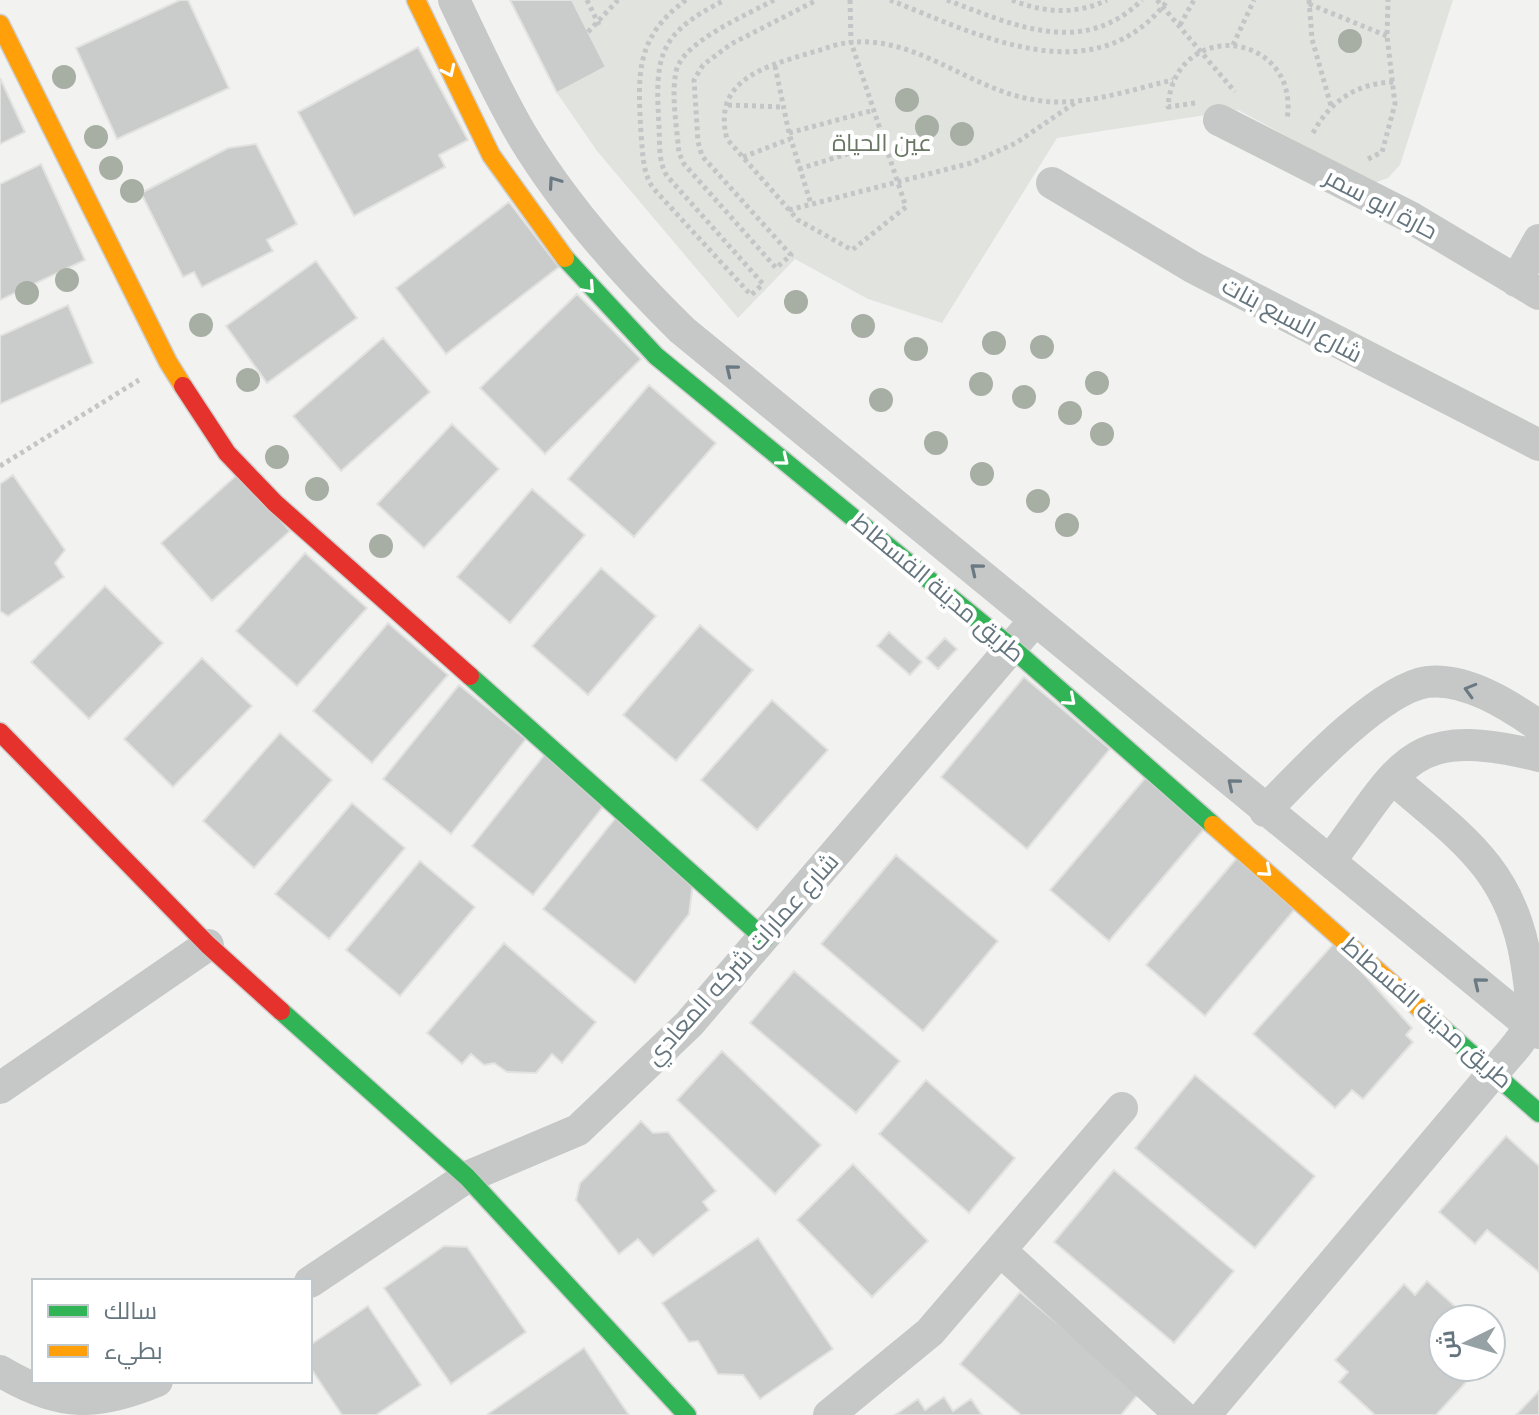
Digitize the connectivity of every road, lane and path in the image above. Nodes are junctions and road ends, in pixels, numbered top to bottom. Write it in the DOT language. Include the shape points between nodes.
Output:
graph roads {
  1 [pos="416,0"];
  2 [pos="454,0"];
  3 [pos="587,0"];
  4 [pos="618,0"];
  5 [pos="686,0"];
  6 [pos="725,0"];
  7 [pos="774,0"];
  8 [pos="817,0"];
  9 [pos="850,0"];
  10 [pos="890,0"];
  11 [pos="947,0"];
  12 [pos="1012,0"];
  13 [pos="1107,0"];
  14 [pos="1142,0"];
  15 [pos="1157,0"];
  16 [pos="1168,0"];
  17 [pos="1194,0"];
  18 [pos="1254,0"];
  19 [pos="1388,0"];
  20 [pos="1309,2"];
  21 [pos="1163,7"];
  22 [pos="0,24"];
  23 [pos="599,25"];
  24 [pos="1180,25"];
  25 [pos="588,32"];
  26 [pos="1387,36"];
  27 [pos="851,42"];
  28 [pos="1233,45"];
  29 [pos="1201,51"];
  30 [pos="775,66"];
  31 [pos="1173,80"];
  32 [pos="1394,82"];
  33 [pos="1078,101"];
  34 [pos="728,105"];
  35 [pos="1331,106"];
  36 [pos="783,107"];
  37 [pos="1218,107"];
  38 [pos="874,110"];
  39 [pos="1275,116"];
  40 [pos="1287,122"];
  41 [pos="1313,133"];
  42 [pos="789,136"];
  43 [pos="1326,139"];
  44 [pos="885,142"];
  45 [pos="742,158"];
  46 [pos="1365,158"];
  47 [pos="799,169"];
  48 [pos="899,183"];
  49 [pos="1052,183"];
  50 [pos="811,204"];
  51 [pos="788,210"];
  52 [pos="1539,240"];
  53 [pos="1528,288"];
  54 [pos="168,362"];
  55 [pos="1539,445"];
  56 [pos="0,466"];
  57 [pos="1037,619"];
  58 [pos="1012,648"];
  59 [pos="1539,726"];
  60 [pos="0,732"];
  61 [pos="1539,756"];
  62 [pos="1393,779"];
  63 [pos="1265,811"];
  64 [pos="1330,861"];
  65 [pos="765,939"];
  66 [pos="208,945"];
  67 [pos="1534,1029"];
  68 [pos="1494,1072"];
  69 [pos="0,1088"];
  70 [pos="1122,1108"];
  71 [pos="1539,1113"];
  72 [pos="467,1177"];
  73 [pos="1002,1252"];
  74 [pos="312,1281"];
  75 [pos="0,1371"];
  76 [pos="152,1383"];
  77 [pos="687,1415"];
  78 [pos="829,1415"];
  79 [pos="1181,1415"];
  80 [pos="1205,1415"];
  1 -- 58 [label="street, طريق مدينة الفسطاط, one-way" via="502,173 536,223 613,315"];
  57 -- 2 [label="street, طريق مدينة الفسطاط, one-way" via="682,330 637,286 523,138"];
  3 -- 23 [label="path"];
  4 -- 23 [label="path"];
  5 -- 6 [label="path" via="668,15 641,58 645,173 751,295 763,284 667,176 661,160 657,83 662,52 690,21"];
  7 -- 8 [label="path" via="689,51 679,62 675,82 684,164 776,268 791,255 700,152 694,80 703,65 731,44"];
  9 -- 27 [label="path"];
  10 -- 21 [label="path" via="1013,47 1063,53 1108,44"];
  11 -- 14 [label="path" via="1036,32 1070,34 1112,23"];
  12 -- 13 [label="path" via="1063,11"];
  15 -- 21 [label="path"];
  16 -- 21 [label="path"];
  17 -- 24 [label="path"];
  18 -- 28 [label="path"];
  19 -- 26 [label="path"];
  20 -- 26 [label="path"];
  20 -- 35 [label="path" via="1317,62"];
  21 -- 24 [label="path"];
  22 -- 54 [label="street"];
  23 -- 25 [label="path"];
  24 -- 29 [label="path"];
  26 -- 32 [label="path"];
  27 -- 30 [label="path"];
  27 -- 33 [label="path" via="894,44 1030,100"];
  27 -- 38 [label="path"];
  28 -- 29 [label="path"];
  28 -- 40 [label="path" via="1273,64 1288,92"];
  29 -- 31 [label="path"];
  29 -- 37 [label="path" via="1239,98"];
  30 -- 34 [label="path" via="742,78"];
  30 -- 36 [label="path"];
  31 -- 33 [label="path"];
  31 -- 37 [label="path" via="1168,107"];
  32 -- 35 [label="path" via="1354,90"];
  32 -- 46 [label="path" via="1394,114 1382,152"];
  33 -- 48 [label="path" via="997,152"];
  34 -- 36 [label="path"];
  34 -- 45 [label="path" via="725,134"];
  35 -- 41 [label="path"];
  36 -- 42 [label="path"];
  37 -- 53 [label="street, حارة ابو سمر"];
  38 -- 42 [label="path"];
  38 -- 44 [label="path"];
  39 -- 40 [label="path"];
  40 -- 41 [label="path"];
  41 -- 43 [label="path"];
  42 -- 45 [label="path"];
  42 -- 47 [label="path"];
  44 -- 47 [label="path"];
  44 -- 48 [label="path"];
  45 -- 51 [label="path"];
  47 -- 50 [label="path"];
  48 -- 50 [label="path"];
  48 -- 51 [label="path" via="906,207 852,250 810,229"];
  49 -- 55 [label="street, شارع السبع بنات" via="1194,268"];
  50 -- 51 [label="path"];
  52 -- 53 [label="street"];
  54 -- 56 [label="path"];
  54 -- 65 [label="street" via="227,453 275,503"];
  57 -- 58 [label="street, شارع عمارات شركه المعادي"];
  63 -- 57 [label="street, طريق مدينة الفسطاط, one-way"];
  58 -- 65 [label="street, شارع عمارات شركه المعادي"];
  58 -- 68 [label="street, طريق مدينة الفسطاط, one-way"];
  59 -- 63 [label="street, one-way" via="1482,693 1426,682 1408,688 1353,727"];
  60 -- 66 [label="street"];
  61 -- 62 [label="street" via="1500,746 1449,744 1421,753"];
  62 -- 64 [label="street"];
  62 -- 67 [label="street" via="1472,847 1502,884 1521,930"];
  63 -- 64 [label="street, طريق مدينة الفسطاط"];
  67 -- 64 [label="street, طريق مدينة الفسطاط, one-way"];
  65 -- 72 [label="street, شارع عمارات شركه المعادي" via="689,1024 578,1130"];
  66 -- 69 [label="street"];
  66 -- 72 [label="street"];
  67 -- 68 [label="street"];
  68 -- 71 [label="street, طريق مدينة الفسطاط"];
  68 -- 80 [label="street"];
  70 -- 73 [label="street"];
  72 -- 74 [label="street, شارع عمارات شركه المعادي"];
  72 -- 77 [label="street"];
  73 -- 78 [label="street" via="930,1332"];
  73 -- 79 [label="street"];
  75 -- 76 [label="street" via="26,1387 78,1402"];
}
